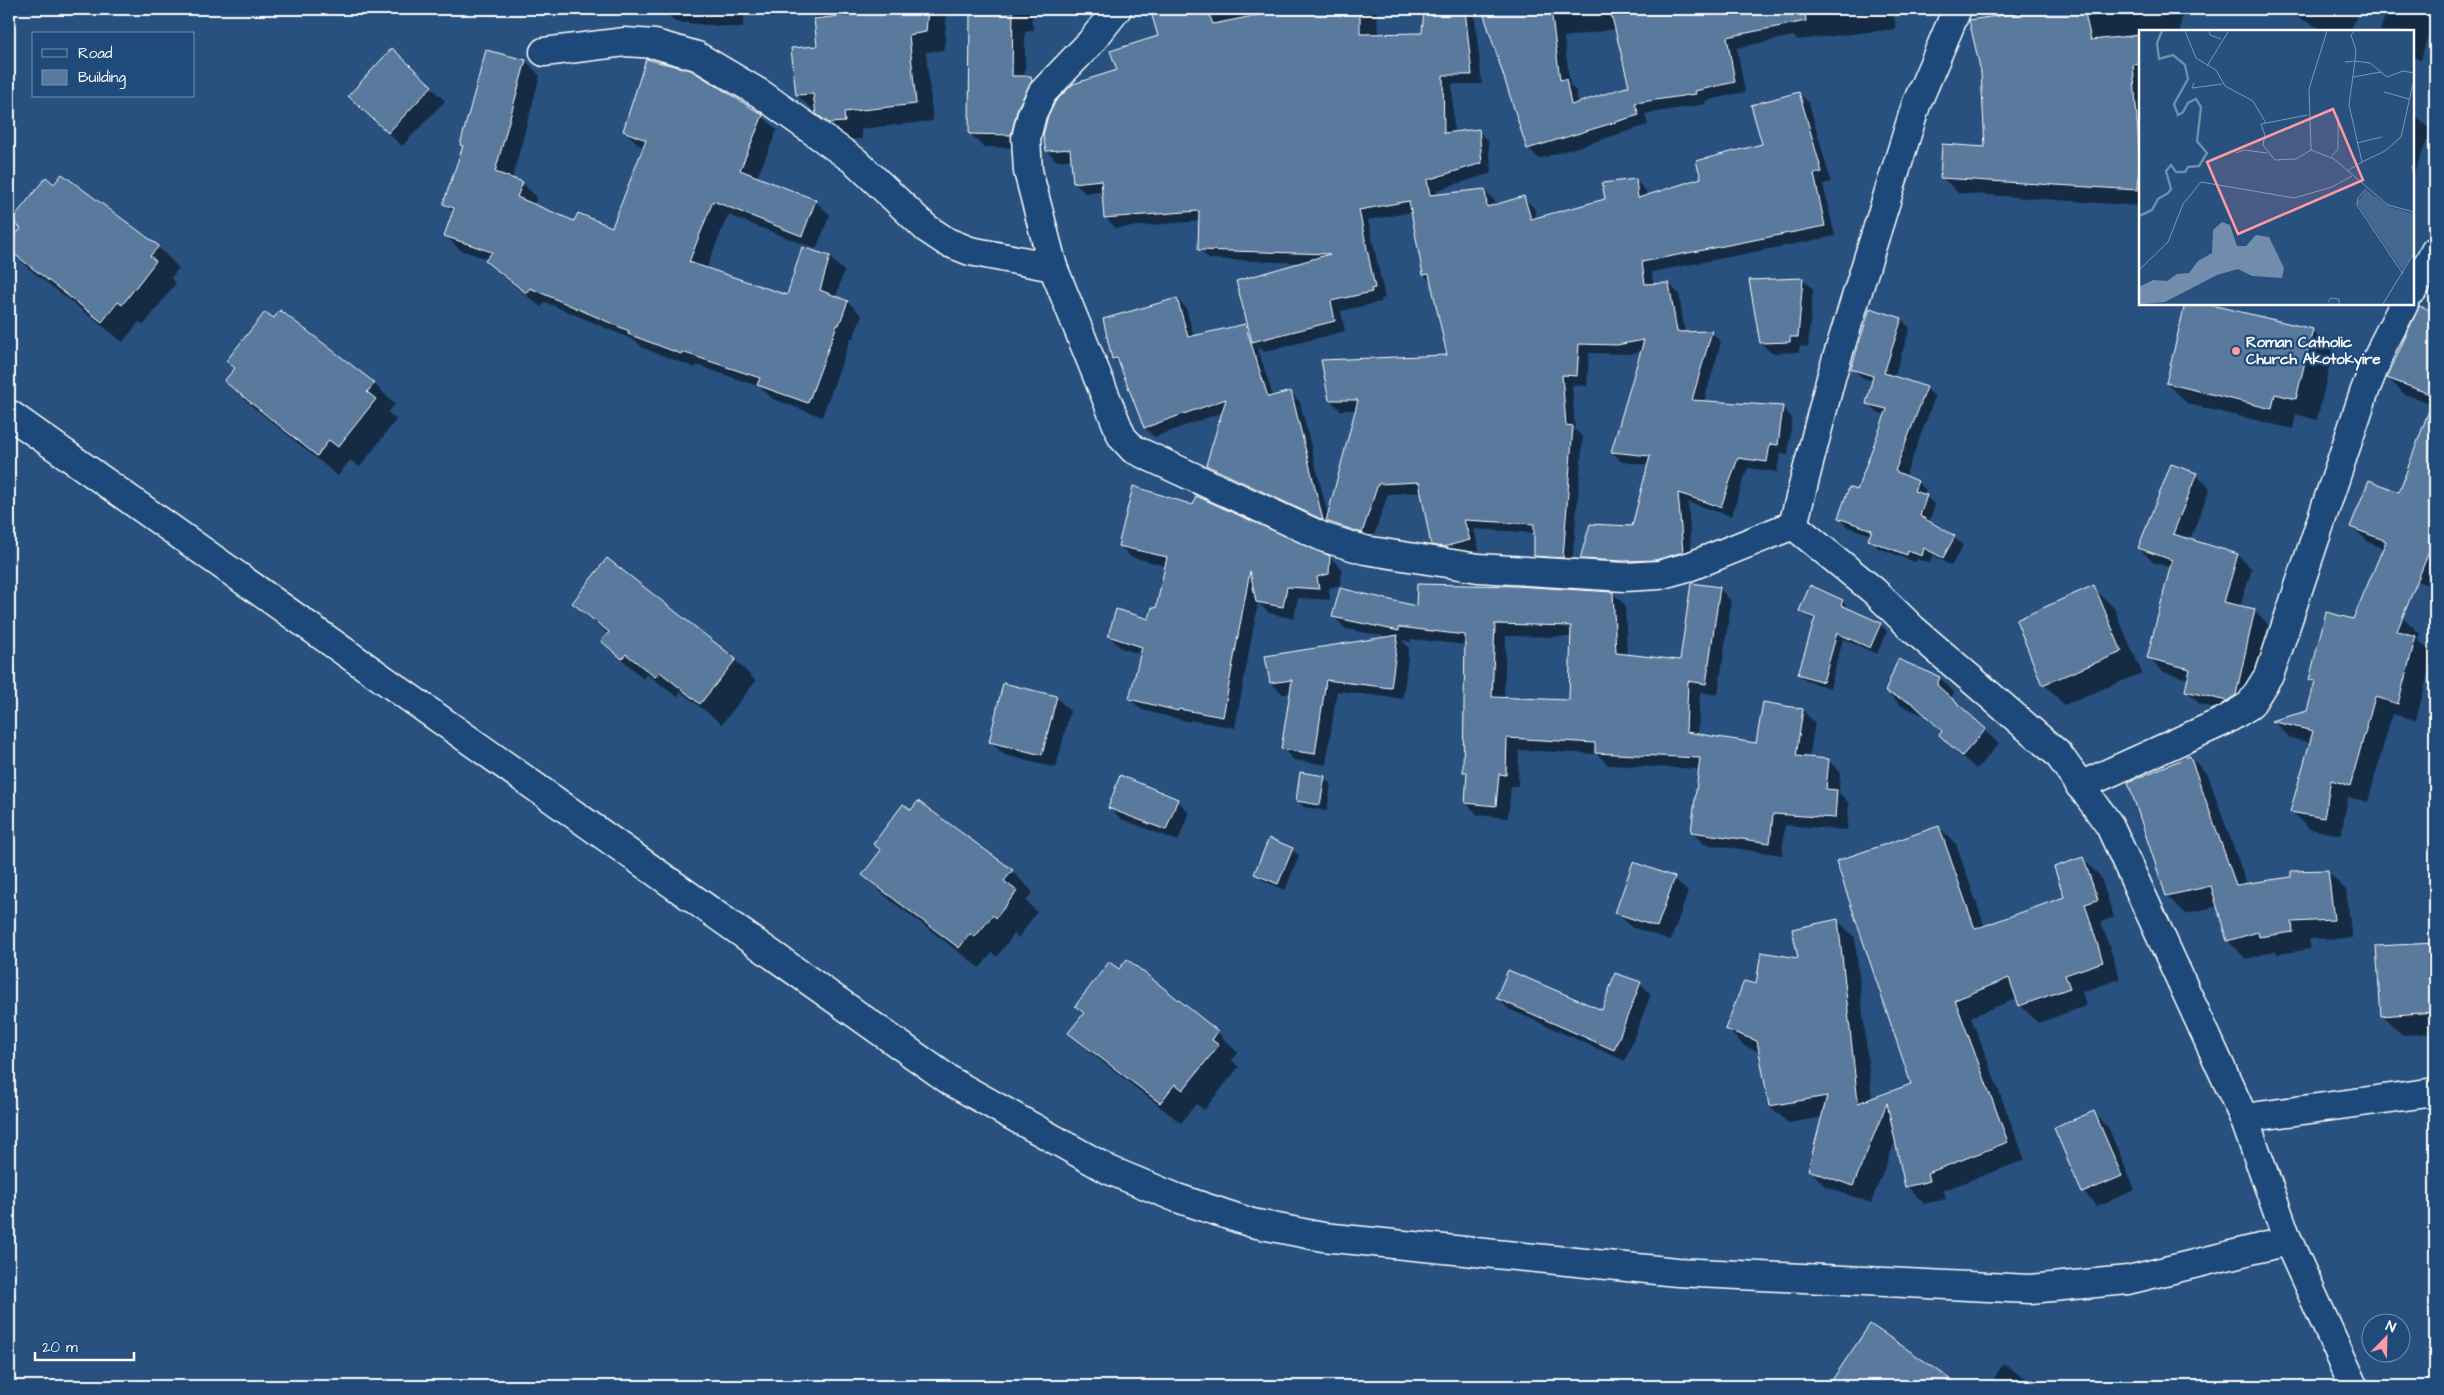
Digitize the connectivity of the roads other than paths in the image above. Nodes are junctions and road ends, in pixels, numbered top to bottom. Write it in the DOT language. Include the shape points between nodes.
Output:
graph roads {
  1 [pos="1117,9"];
  2 [pos="1957,9"];
  3 [pos="544,52"];
  4 [pos="2435,251"];
  5 [pos="1053,267"];
  6 [pos="2414,288"];
  7 [pos="2404,305"];
  8 [pos="9,414"];
  9 [pos="1793,525"];
  10 [pos="2080,786"];
  11 [pos="2435,1092"];
  12 [pos="2244,1118"];
  13 [pos="2288,1241"];
  14 [pos="2354,1386"];
  1 -- 5 [label="street" via="1091,42 1042,93 1026,138 1028,171"];
  2 -- 9 [label="street" via="1916,105 1832,374"];
  3 -- 5 [label="street" via="626,42 655,44 697,56 761,94 855,162 926,228 946,242"];
  4 -- 6 [label="street"];
  5 -- 9 [label="street" via="1122,437 1133,449 1325,538 1365,550 1478,568 1625,577 1660,575 1691,566"];
  7 -- 10 [label="street" via="2364,393 2270,673 2250,705 2224,722"];
  8 -- 13 [label="street" via="952,1082 1109,1170 1177,1198 1252,1223 1323,1237 1677,1272 1882,1284 2030,1289 2128,1280"];
  9 -- 10 [label="street" via="1874,591 2050,748"];
  10 -- 12 [label="street" via="2110,826"];
  11 -- 12 [label="street"];
  12 -- 13 [label="street"];
  13 -- 14 [label="street"];
}
